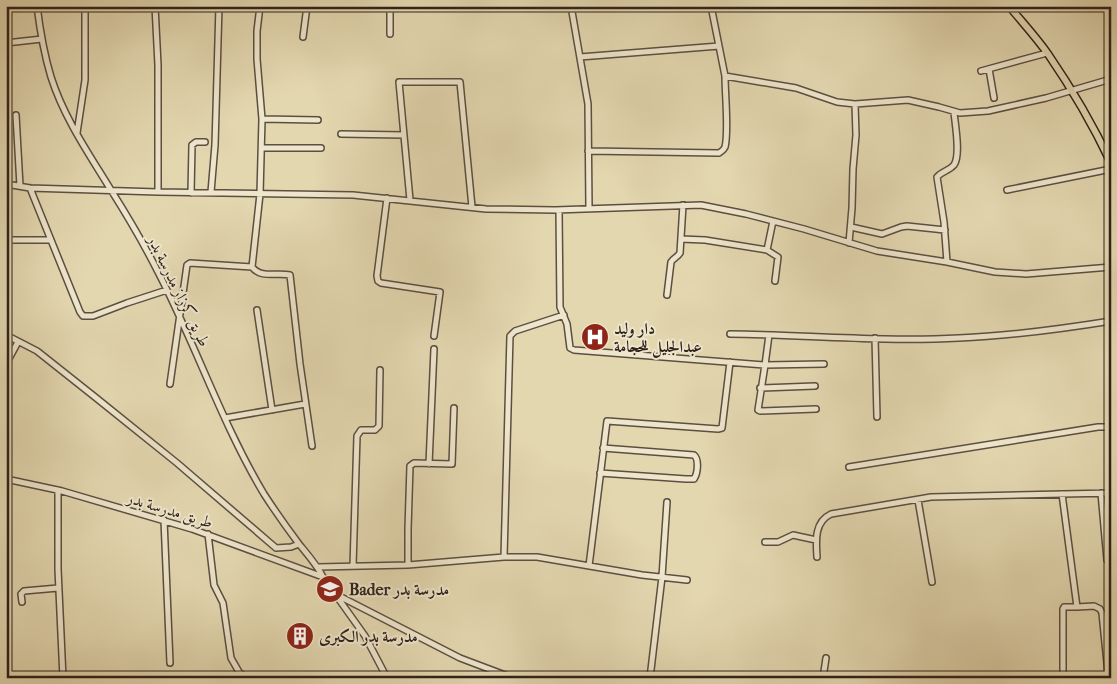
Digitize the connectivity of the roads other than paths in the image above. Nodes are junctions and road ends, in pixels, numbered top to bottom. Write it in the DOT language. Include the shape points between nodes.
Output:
graph roads {
  1 [pos="11,6"];
  2 [pos="37,6"];
  3 [pos="85,6"];
  4 [pos="155,6"];
  5 [pos="219,6"];
  6 [pos="260,6"];
  7 [pos="307,6"];
  8 [pos="390,6"];
  9 [pos="571,6"];
  10 [pos="711,6"];
  11 [pos="1009,6"];
  12 [pos="6,7"];
  13 [pos="390,34"];
  14 [pos="303,37"];
  15 [pos="42,39"];
  16 [pos="6,43"];
  17 [pos="720,46"];
  18 [pos="1047,53"];
  19 [pos="580,57"];
  20 [pos="989,69"];
  21 [pos="981,72"];
  22 [pos="725,76"];
  23 [pos="1111,79"];
  24 [pos="1072,91"];
  25 [pos="994,98"];
  26 [pos="856,104"];
  27 [pos="954,112"];
  28 [pos="16,115"];
  29 [pos="262,119"];
  30 [pos="318,120"];
  31 [pos="77,133"];
  32 [pos="341,134"];
  33 [pos="404,135"];
  34 [pos="205,142"];
  35 [pos="262,148"];
  36 [pos="321,148"];
  37 [pos="588,150"];
  38 [pos="1111,163"];
  39 [pos="1111,169"];
  40 [pos="6,184"];
  41 [pos="20,186"];
  42 [pos="30,188"];
  43 [pos="111,190"];
  44 [pos="1007,190"];
  45 [pos="158,192"];
  46 [pos="211,192"];
  47 [pos="191,193"];
  48 [pos="260,194"];
  49 [pos="387,198"];
  50 [pos="410,200"];
  51 [pos="683,205"];
  52 [pos="472,207"];
  53 [pos="589,209"];
  54 [pos="559,210"];
  55 [pos="773,221"];
  56 [pos="850,227"];
  57 [pos="945,230"];
  58 [pos="681,239"];
  59 [pos="6,240"];
  60 [pos="51,240"];
  61 [pos="849,242"];
  62 [pos="768,250"];
  63 [pos="947,262"];
  64 [pos="252,267"];
  65 [pos="1111,267"];
  66 [pos="775,281"];
  67 [pos="167,290"];
  68 [pos="667,295"];
  69 [pos="257,310"];
  70 [pos="564,315"];
  71 [pos="180,318"];
  72 [pos="1111,321"];
  73 [pos="730,334"];
  74 [pos="769,334"];
  75 [pos="6,335"];
  76 [pos="434,336"];
  77 [pos="875,338"];
  78 [pos="18,342"];
  79 [pos="434,349"];
  80 [pos="730,362"];
  81 [pos="6,364"];
  82 [pos="824,364"];
  83 [pos="765,365"];
  84 [pos="380,370"];
  85 [pos="170,384"];
  86 [pos="815,386"];
  87 [pos="760,388"];
  88 [pos="305,404"];
  89 [pos="454,408"];
  90 [pos="816,409"];
  91 [pos="272,410"];
  92 [pos="877,417"];
  93 [pos="225,418"];
  94 [pos="1111,427"];
  95 [pos="312,446"];
  96 [pos="604,448"];
  97 [pos="428,464"];
  98 [pos="849,467"];
  99 [pos="600,473"];
  100 [pos="6,479"];
  101 [pos="58,490"];
  102 [pos="1101,493"];
  103 [pos="1111,493"];
  104 [pos="1062,494"];
  105 [pos="918,500"];
  106 [pos="667,502"];
  107 [pos="164,520"];
  108 [pos="208,534"];
  109 [pos="816,540"];
  110 [pos="765,542"];
  111 [pos="299,544"];
  112 [pos="504,557"];
  113 [pos="817,557"];
  114 [pos="1107,560"];
  115 [pos="408,565"];
  116 [pos="353,566"];
  117 [pos="589,566"];
  118 [pos="318,567"];
  119 [pos="323,577"];
  120 [pos="662,577"];
  121 [pos="687,580"];
  122 [pos="932,582"];
  123 [pos="58,588"];
  124 [pos="336,594"];
  125 [pos="22,602"];
  126 [pos="1077,607"];
  127 [pos="826,658"];
  128 [pos="170,663"];
  129 [pos="1108,673"];
  130 [pos="63,678"];
  131 [pos="246,678"];
  132 [pos="387,678"];
  133 [pos="512,678"];
  134 [pos="650,678"];
  135 [pos="823,678"];
  136 [pos="1063,678"];
  1 -- 12 [label="street"];
  2 -- 15 [label="street, طريق كرزاز مدرسة بدر"];
  3 -- 31 [label="street" via="85,80"];
  4 -- 45 [label="street"];
  5 -- 46 [label="street"];
  6 -- 29 [label="street" via="257,59"];
  7 -- 14 [label="street"];
  8 -- 13 [label="street"];
  9 -- 19 [label="street"];
  10 -- 17 [label="street"];
  11 -- 18 [label="main road"];
  15 -- 16 [label="street"];
  15 -- 31 [label="street, طريق كرزاز مدرسة بدر" via="51,76"];
  17 -- 19 [label="street"];
  17 -- 22 [label="street"];
  18 -- 20 [label="street"];
  18 -- 24 [label="main road"];
  19 -- 37 [label="street" via="588,104"];
  20 -- 21 [label="street"];
  20 -- 25 [label="street"];
  22 -- 26 [label="street" via="796,88 830,100"];
  22 -- 37 [label="street" via="723,151"];
  23 -- 24 [label="street"];
  24 -- 27 [label="street" via="988,111"];
  24 -- 38 [label="main road"];
  26 -- 27 [label="street" via="908,100"];
  26 -- 56 [label="street"];
  27 -- 57 [label="street" via="957,158 937,177"];
  28 -- 41 [label="street"];
  29 -- 30 [label="street"];
  29 -- 35 [label="street"];
  31 -- 43 [label="street, طريق كرزاز مدرسة بدر"];
  32 -- 33 [label="street"];
  33 -- 50 [label="street"];
  33 -- 52 [label="street" via="399,82 461,82"];
  34 -- 47 [label="street" via="192,145"];
  35 -- 36 [label="street"];
  35 -- 48 [label="street"];
  37 -- 53 [label="street"];
  39 -- 44 [label="street"];
  40 -- 41 [label="street"];
  41 -- 42 [label="street"];
  42 -- 43 [label="street"];
  42 -- 60 [label="street"];
  43 -- 45 [label="street"];
  43 -- 67 [label="street, طريق كرزاز مدرسة بدر"];
  45 -- 47 [label="street"];
  46 -- 47 [label="street"];
  46 -- 48 [label="street"];
  48 -- 49 [label="street" via="353,194"];
  48 -- 64 [label="street"];
  49 -- 50 [label="street"];
  49 -- 76 [label="street" via="378,281 440,292"];
  50 -- 52 [label="street"];
  51 -- 53 [label="street"];
  51 -- 55 [label="street" via="701,205"];
  51 -- 58 [label="street"];
  52 -- 54 [label="street"];
  53 -- 54 [label="street"];
  54 -- 70 [label="street" via="560,307"];
  55 -- 61 [label="street"];
  55 -- 62 [label="street"];
  56 -- 57 [label="street" via="882,234 907,226"];
  56 -- 61 [label="street"];
  57 -- 63 [label="street"];
  58 -- 62 [label="street"];
  58 -- 68 [label="street" via="680,253 670,264"];
  59 -- 60 [label="street"];
  60 -- 67 [label="street" via="84,316"];
  61 -- 63 [label="street" via="877,251"];
  62 -- 66 [label="street" via="778,257"];
  63 -- 65 [label="street" via="1026,274"];
  64 -- 71 [label="street" via="187,265"];
  64 -- 88 [label="street" via="261,274 290,275"];
  67 -- 71 [label="street, طريق كرزاز مدرسة بدر"];
  69 -- 91 [label="street"];
  70 -- 80 [label="street" via="570,348 574,350"];
  70 -- 112 [label="street" via="515,331 510,336"];
  71 -- 85 [label="street"];
  71 -- 93 [label="street, طريق كرزاز مدرسة بدر"];
  72 -- 77 [label="street" via="959,338"];
  73 -- 74 [label="street"];
  74 -- 77 [label="street"];
  74 -- 83 [label="street"];
  75 -- 78 [label="street"];
  77 -- 92 [label="street"];
  78 -- 81 [label="street"];
  78 -- 111 [label="street" via="37,351 95,397 276,548"];
  79 -- 97 [label="street"];
  80 -- 83 [label="street"];
  80 -- 96 [label="street" via="722,428 609,420 606,422"];
  82 -- 83 [label="street"];
  83 -- 87 [label="street"];
  84 -- 116 [label="street" via="379,426 375,430 361,430 357,436"];
  86 -- 87 [label="street"];
  87 -- 90 [label="street" via="760,411"];
  88 -- 91 [label="street"];
  88 -- 95 [label="street"];
  89 -- 97 [label="street" via="452,464"];
  91 -- 93 [label="street"];
  93 -- 111 [label="street, طريق كرزاز مدرسة بدر" via="264,493"];
  94 -- 98 [label="street"];
  96 -- 99 [label="street"];
  96 -- 99 [label="street" via="694,455 697,475 694,479 686,479"];
  97 -- 115 [label="street" via="414,463 410,466"];
  99 -- 117 [label="street"];
  100 -- 101 [label="street, طريق مدرسة بدر"];
  101 -- 107 [label="street, طريق مدرسة بدر"];
  101 -- 123 [label="street"];
  102 -- 103 [label="street"];
  102 -- 104 [label="street"];
  102 -- 114 [label="street"];
  104 -- 105 [label="street"];
  104 -- 126 [label="street"];
  105 -- 109 [label="street" via="831,514 822,518"];
  105 -- 122 [label="street"];
  106 -- 120 [label="street"];
  107 -- 108 [label="street, طريق مدرسة بدر"];
  107 -- 128 [label="street"];
  108 -- 119 [label="street, طريق مدرسة بدر"];
  108 -- 131 [label="street" via="214,585 222,603 231,658"];
  109 -- 110 [label="street" via="793,535 778,542"];
  109 -- 113 [label="street"];
  111 -- 118 [label="street, طريق كرزاز مدرسة بدر"];
  112 -- 115 [label="street"];
  112 -- 117 [label="street"];
  115 -- 116 [label="street"];
  116 -- 118 [label="street"];
  117 -- 120 [label="street"];
  118 -- 119 [label="street, طريق كرزاز مدرسة بدر"];
  119 -- 124 [label="street, طريق كرزاز مدرسة بدر"];
  120 -- 121 [label="street"];
  120 -- 134 [label="street"];
  123 -- 125 [label="street" via="24,591"];
  123 -- 130 [label="street"];
  124 -- 132 [label="street, طريق كرزاز مدرسة بدر" via="365,636"];
  124 -- 133 [label="street" via="460,658"];
  126 -- 129 [label="street" via="1100,608"];
  126 -- 136 [label="street" via="1063,609"];
  127 -- 135 [label="street"];
}
